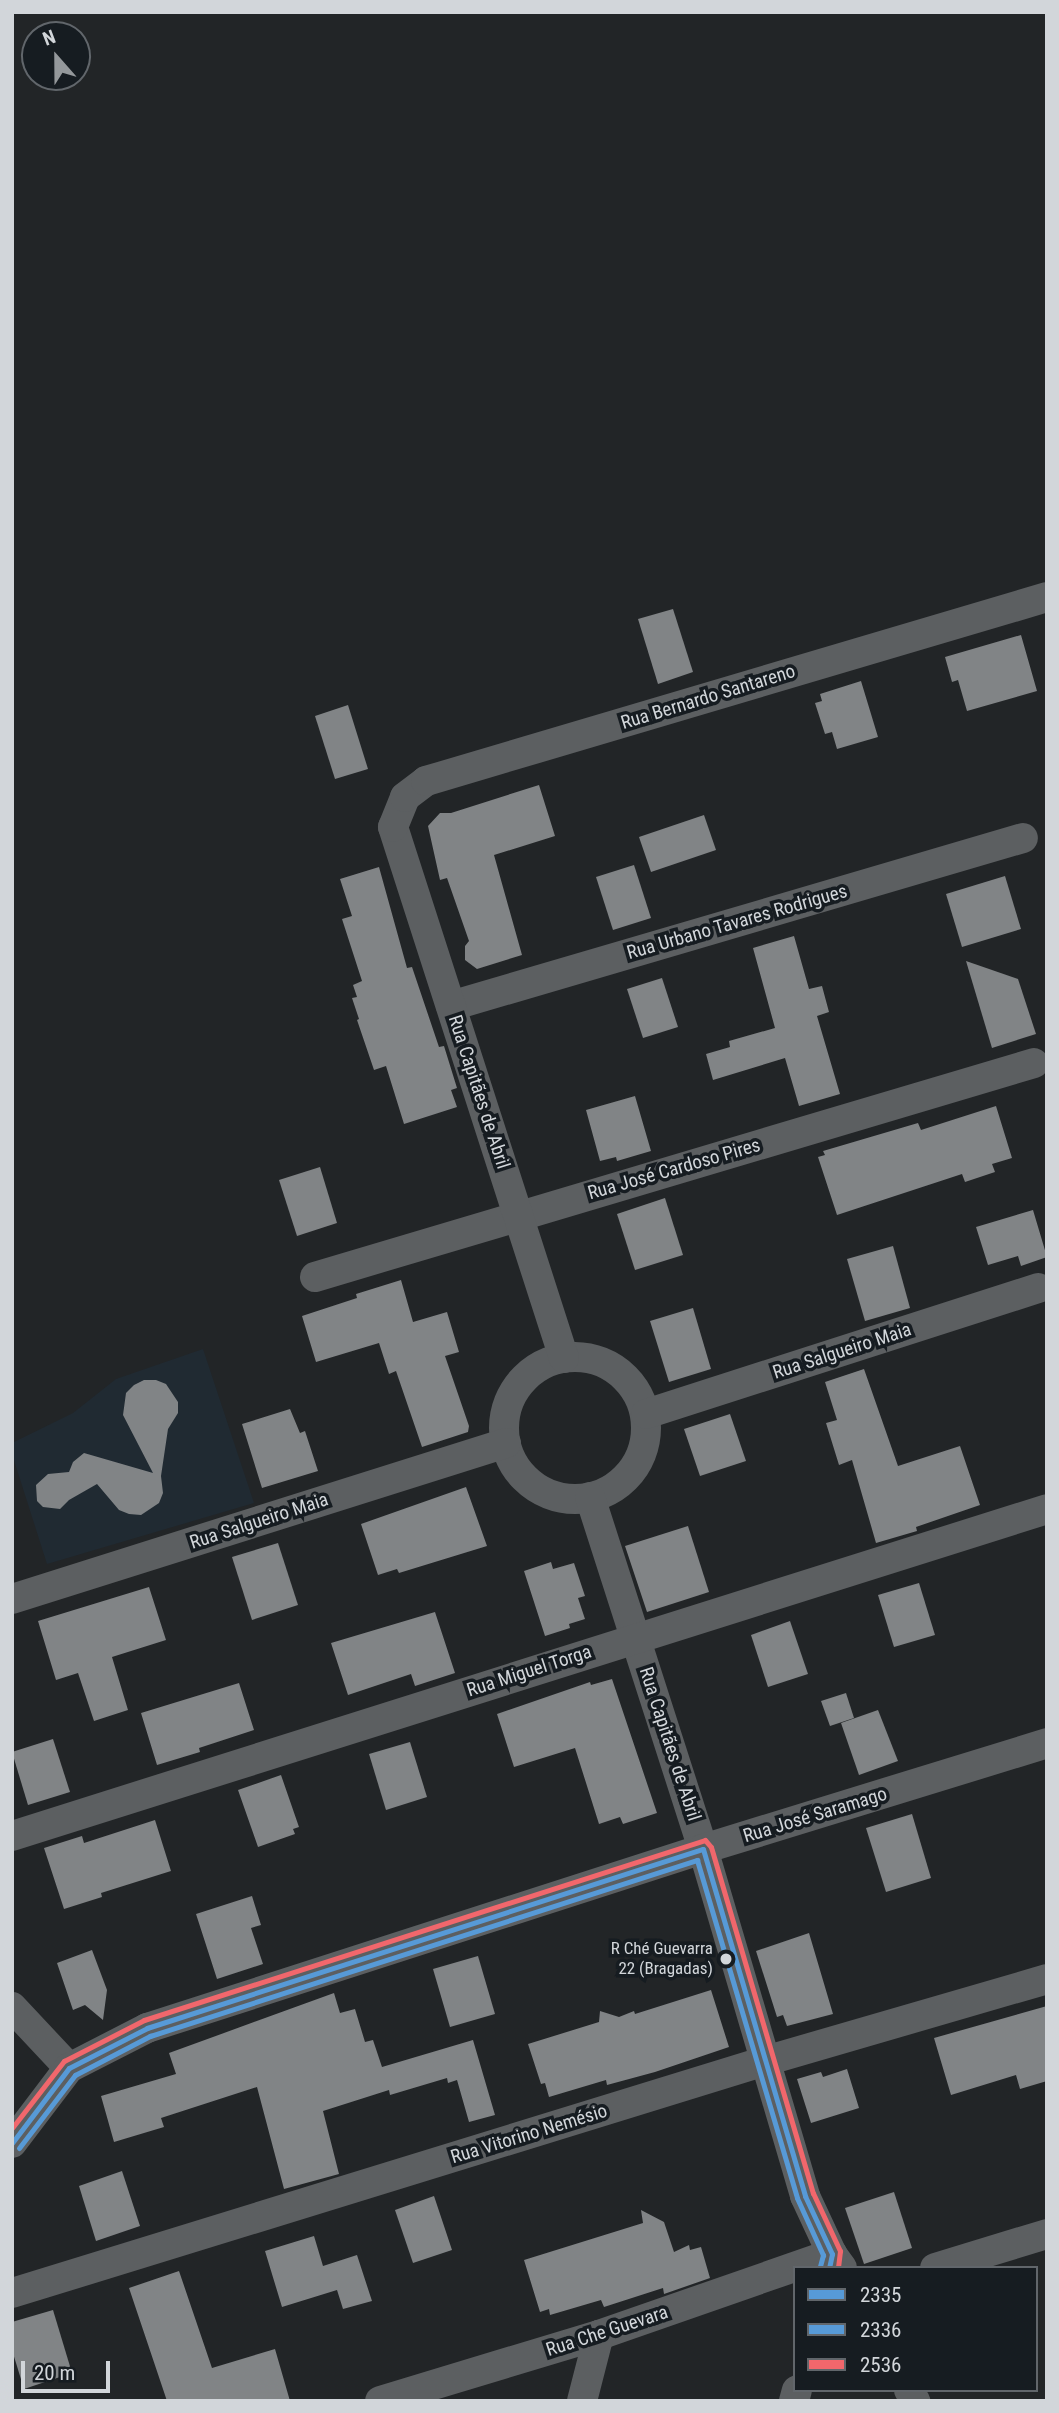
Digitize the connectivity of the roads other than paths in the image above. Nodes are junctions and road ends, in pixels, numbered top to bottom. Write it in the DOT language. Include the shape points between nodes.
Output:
graph roads {
  1 [pos="1047,597"];
  2 [pos="393,827"];
  3 [pos="1023,838"];
  4 [pos="451,1006"];
  5 [pos="1034,1063"];
  6 [pos="518,1215"];
  7 [pos="315,1277"];
  8 [pos="1038,1288"];
  9 [pos="564,1358"];
  10 [pos="646,1414"];
  11 [pos="506,1443"];
  12 [pos="590,1497"];
  13 [pos="1046,1509"];
  14 [pos="12,1599"];
  15 [pos="635,1637"];
  16 [pos="1047,1744"];
  17 [pos="12,1836"];
  18 [pos="703,1849"];
  19 [pos="1047,1979"];
  20 [pos="12,2007"];
  21 [pos="765,2061"];
  22 [pos="69,2068"];
  23 [pos="12,2143"];
  24 [pos="1047,2234"];
  25 [pos="834,2263"];
  26 [pos="942,2266"];
  27 [pos="793,2276"];
  28 [pos="12,2293"];
  29 [pos="598,2335"];
  30 [pos="380,2401"];
  31 [pos="582,2401"];
  1 -- 2 [label="street, Rua Bernardo Santareno" via="426,781 405,797"];
  2 -- 4 [label="street, Rua Capitães de Abril"];
  3 -- 4 [label="street, Rua Urbano Tavares Rodrigues"];
  4 -- 6 [label="street, Rua Capitães de Abril"];
  5 -- 6 [label="street, Rua José Cardoso Pires"];
  6 -- 7 [label="street, Rua José Cardoso Pires"];
  6 -- 9 [label="street, Rua Capitães de Abril"];
  8 -- 10 [label="street, Rua Salgueiro Maia"];
  9 -- 10 [label="street" via="607,1364 631,1385"];
  9 -- 11 [label="street" via="545,1363 516,1388 504,1424"];
  10 -- 12 [label="street" via="646,1436 634,1466 611,1489"];
  11 -- 12 [label="street" via="514,1464 528,1481 547,1493"];
  11 -- 14 [label="street, Rua Salgueiro Maia"];
  12 -- 15 [label="street, Rua Capitães de Abril"];
  13 -- 15 [label="street, Rua Miguel Torga"];
  15 -- 17 [label="street, Rua Miguel Torga"];
  15 -- 18 [label="street, Rua Capitães de Abril"];
  16 -- 18 [label="street, Rua José Saramago"];
  18 -- 21 [label="street, Rua Capitães de Abril"];
  18 -- 22 [label="street, Rua José Saramago" via="146,2028"];
  19 -- 21 [label="street, Rua Vitorino Nemésio"];
  20 -- 22 [label="street"];
  21 -- 25 [label="street, Rua Capitães de Abril" via="805,2196"];
  21 -- 28 [label="street, Rua Vitorino Nemésio"];
  22 -- 23 [label="street"];
  24 -- 26 [label="street"];
  27 -- 29 [label="street, Rua Che Guevara"];
  29 -- 30 [label="street, Rua Che Guevara"];
  29 -- 31 [label="street"];
}
